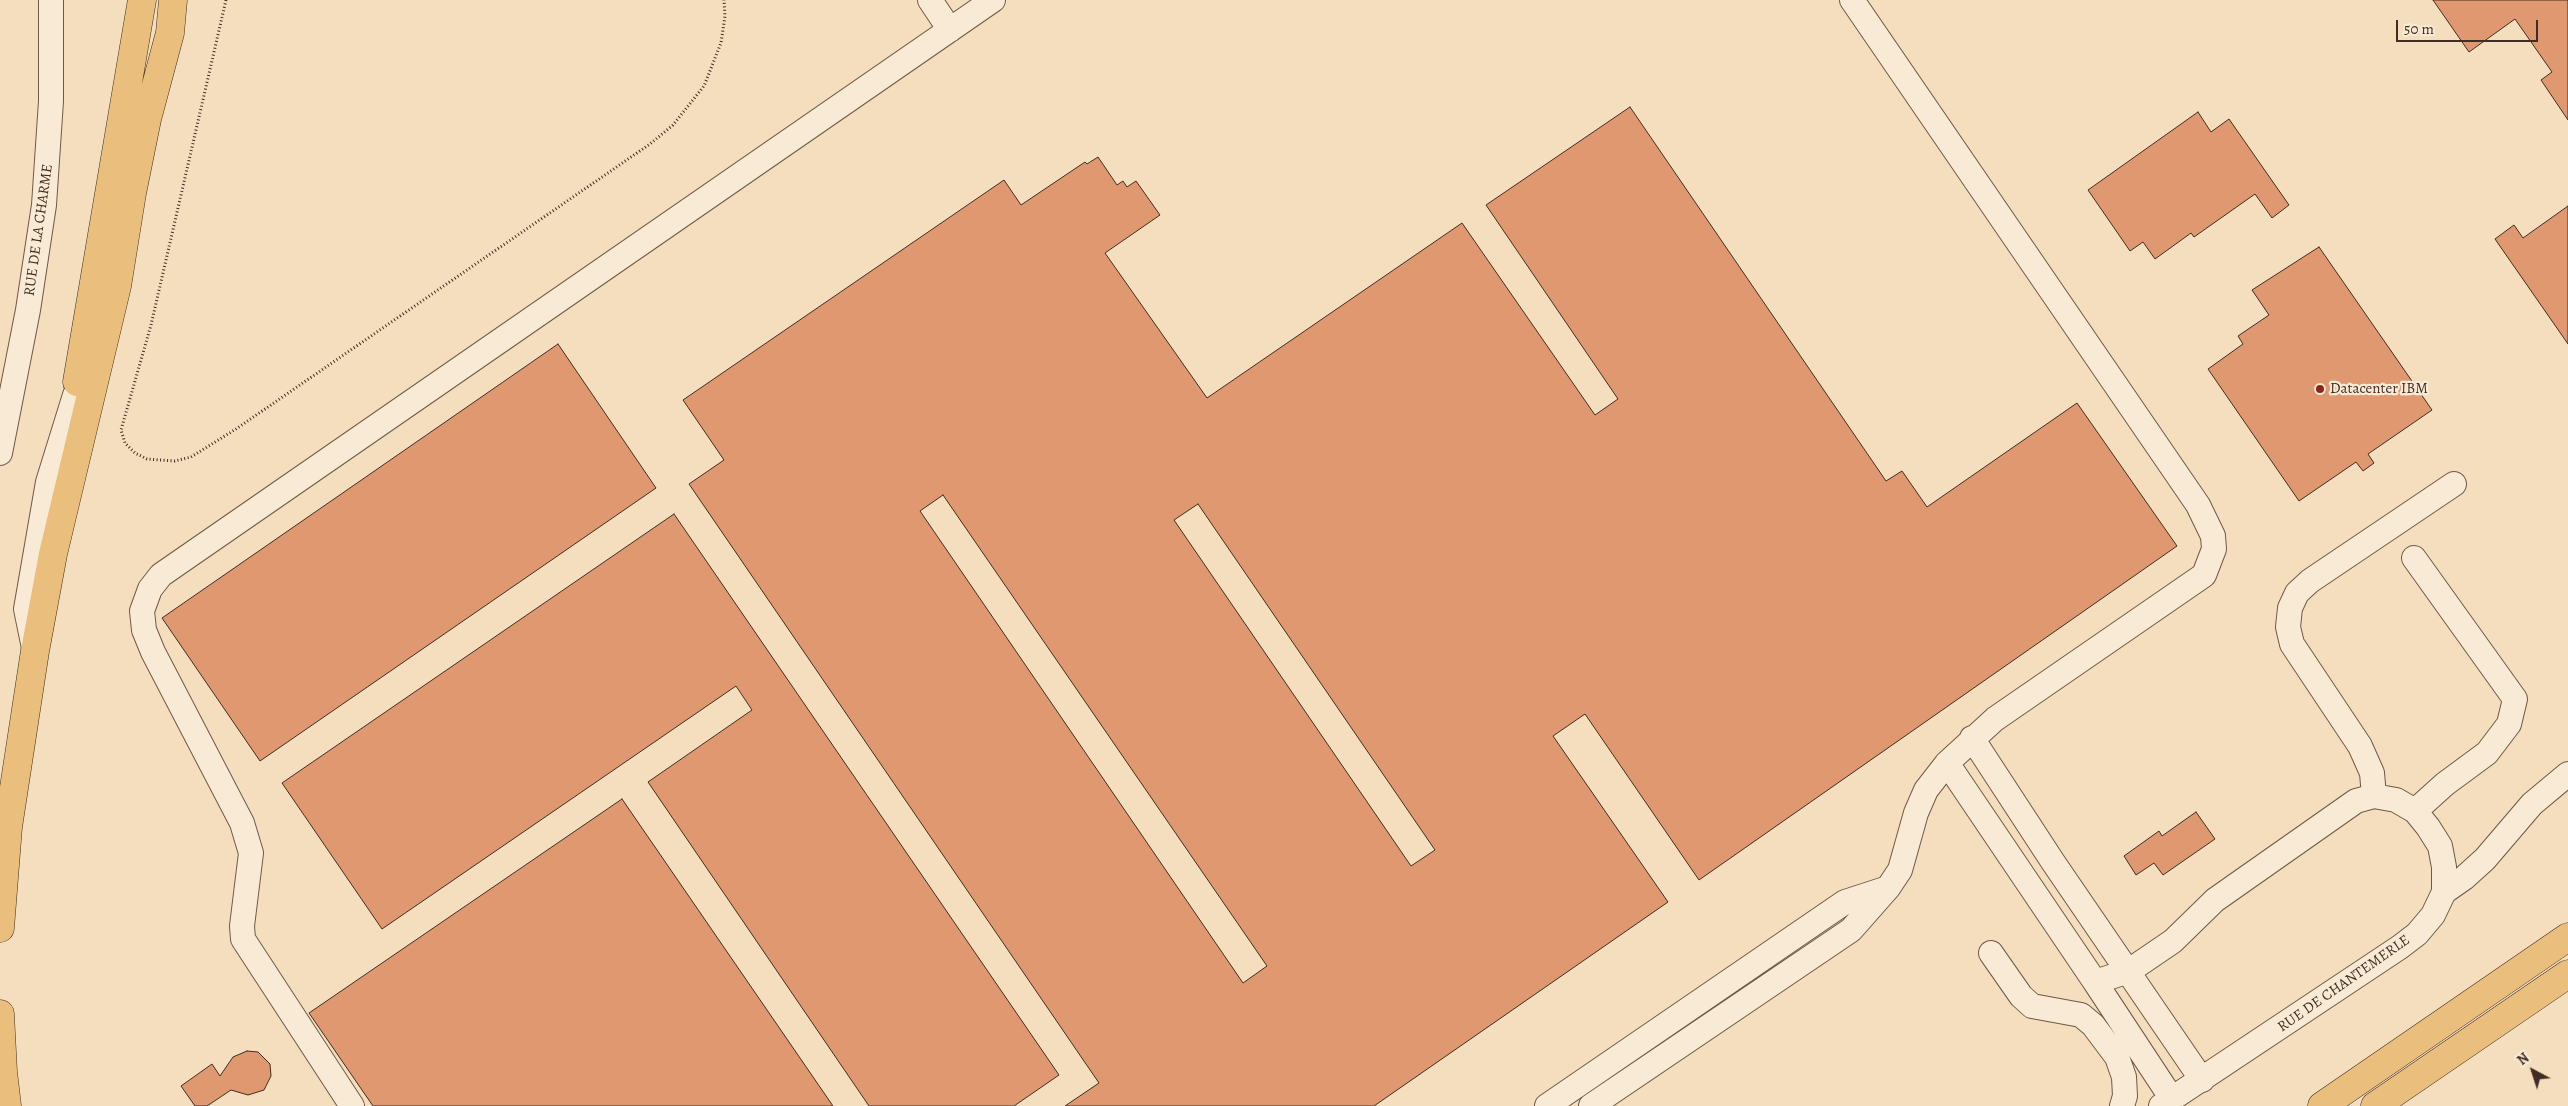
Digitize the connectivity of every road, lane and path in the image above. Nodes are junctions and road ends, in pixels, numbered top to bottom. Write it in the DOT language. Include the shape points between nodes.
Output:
graph roads {
  1 [pos="142,0"];
  2 [pos="173,0"];
  3 [pos="226,0"];
  4 [pos="724,0"];
  5 [pos="930,0"];
  6 [pos="993,0"];
  7 [pos="1852,0"];
  8 [pos="52,1"];
  9 [pos="950,30"];
  10 [pos="75,395"];
  11 [pos="0,453"];
  12 [pos="2454,484"];
  13 [pos="53,554"];
  14 [pos="2414,558"];
  15 [pos="35,651"];
  16 [pos="1972,738"];
  17 [pos="1947,763"];
  18 [pos="2568,774"];
  19 [pos="2374,796"];
  20 [pos="2415,811"];
  21 [pos="1888,888"];
  22 [pos="2444,892"];
  23 [pos="0,928"];
  24 [pos="2568,937"];
  25 [pos="1991,953"];
  26 [pos="2129,971"];
  27 [pos="2568,974"];
  28 [pos="2095,982"];
  29 [pos="0,1014"];
  30 [pos="2202,1080"];
  31 [pos="2167,1102"];
  32 [pos="7,1106"];
  33 [pos="352,1106"];
  34 [pos="1547,1106"];
  35 [pos="1591,1106"];
  36 [pos="2122,1106"];
  37 [pos="2322,1106"];
  38 [pos="2374,1106"];
  1 -- 10 [label="main road"];
  2 -- 13 [label="main road" via="170,33 147,119 117,286"];
  3 -- 4 [label="path" via="151,325 121,430 125,443 147,459 175,461 191,457 236,430 650,144 673,125 704,86 721,43"];
  5 -- 9 [label="street"];
  6 -- 9 [label="street"];
  7 -- 16 [label="street" via="2198,505 2213,536 2214,549 2204,575"];
  8 -- 11 [label="street, RUE DE LA CHARME" via="51,101 44,205 28,310"];
  9 -- 33 [label="street" via="169,570 150,589 142,611 144,630 242,823 251,853 243,939"];
  10 -- 13 [label="main road"];
  10 -- 15 [label="street" via="48,482 26,609"];
  12 -- 19 [label="street" via="2310,581 2297,593 2290,608 2288,627 2292,644 2360,746 2372,773"];
  13 -- 15 [label="main road"];
  14 -- 20 [label="street" via="2515,699 2509,724 2487,753"];
  15 -- 23 [label="main road" via="8,827"];
  16 -- 17 [label="street"];
  16 -- 26 [label="street"];
  17 -- 21 [label="street" via="1926,790 1906,841 1900,870"];
  17 -- 28 [label="street"];
  18 -- 22 [label="street, RUE DE CHANTEMERLE" via="2532,804 2486,859"];
  19 -- 20 [label="street" via="2396,800"];
  19 -- 26 [label="street" via="2356,802 2215,900 2173,941"];
  20 -- 22 [label="street" via="2440,846"];
  21 -- 34 [label="street" via="1844,902"];
  21 -- 35 [label="street" via="1851,930"];
  22 -- 30 [label="street, RUE DE CHANTEMERLE" via="2433,915 2400,947"];
  24 -- 37 [label="main road"];
  25 -- 36 [label="street" via="2021,996 2032,1006 2081,1015 2093,1025 2117,1057 2124,1077"];
  26 -- 28 [label="street"];
  26 -- 30 [label="street"];
  27 -- 38 [label="main road"];
  28 -- 31 [label="street"];
  29 -- 32 [label="main road"];
  30 -- 31 [label="street, RUE DE CHANTEMERLE"];
}
